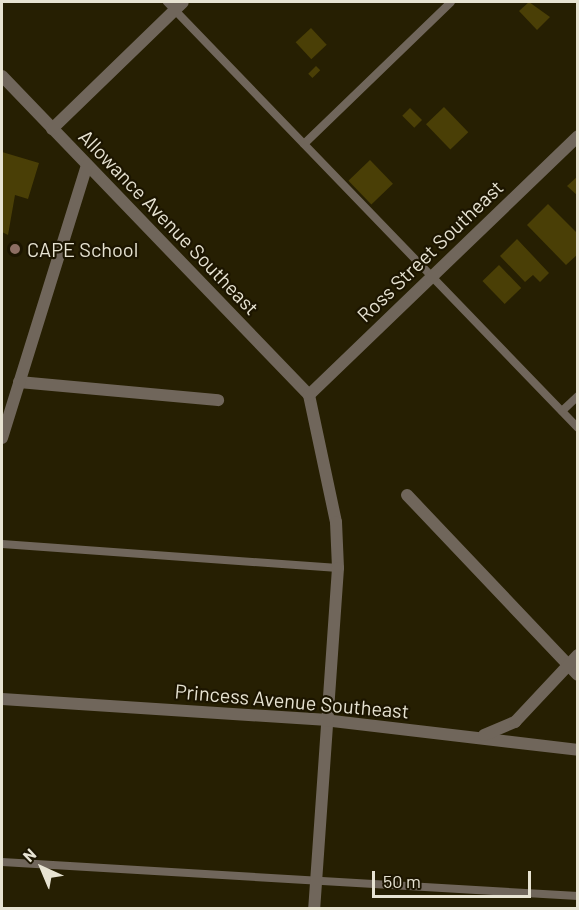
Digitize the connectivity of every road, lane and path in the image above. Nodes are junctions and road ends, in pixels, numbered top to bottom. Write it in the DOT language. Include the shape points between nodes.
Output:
graph roads {
  1 [pos="451,2"];
  2 [pos="175,4"];
  3 [pos="2,76"];
  4 [pos="52,129"];
  5 [pos="578,136"];
  6 [pos="304,144"];
  7 [pos="87,165"];
  8 [pos="432,276"];
  9 [pos="19,382"];
  10 [pos="309,395"];
  11 [pos="578,396"];
  12 [pos="218,400"];
  13 [pos="562,411"];
  14 [pos="578,428"];
  15 [pos="2,438"];
  16 [pos="407,495"];
  17 [pos="2,544"];
  18 [pos="338,568"];
  19 [pos="578,655"];
  20 [pos="567,665"];
  21 [pos="578,675"];
  22 [pos="2,699"];
  23 [pos="324,720"];
  24 [pos="480,735"];
  25 [pos="578,750"];
  26 [pos="2,862"];
  27 [pos="315,880"];
  28 [pos="578,896"];
  29 [pos="314,909"];
  1 -- 6 [label="lane"];
  2 -- 4 [label="street"];
  2 -- 6 [label="lane"];
  3 -- 4 [label="street, Allowance Avenue Southeast"];
  4 -- 7 [label="street, Allowance Avenue Southeast"];
  5 -- 8 [label="street, Ross Street Southeast"];
  6 -- 8 [label="lane"];
  7 -- 9 [label="street"];
  7 -- 10 [label="street, Allowance Avenue Southeast"];
  8 -- 10 [label="street, Ross Street Southeast"];
  8 -- 13 [label="lane"];
  9 -- 12 [label="street"];
  9 -- 15 [label="street"];
  10 -- 18 [label="street" via="336,522"];
  11 -- 13 [label="lane"];
  13 -- 14 [label="lane"];
  16 -- 20 [label="street"];
  17 -- 18 [label="lane"];
  18 -- 23 [label="street"];
  19 -- 20 [label="street"];
  20 -- 21 [label="street"];
  20 -- 24 [label="street" via="515,722"];
  22 -- 23 [label="street, Princess Avenue Southeast"];
  23 -- 24 [label="street, Princess Avenue Southeast"];
  23 -- 27 [label="street"];
  24 -- 25 [label="street, Princess Avenue Southeast" via="521,746"];
  26 -- 27 [label="lane"];
  27 -- 28 [label="lane"];
  27 -- 29 [label="street"];
}
